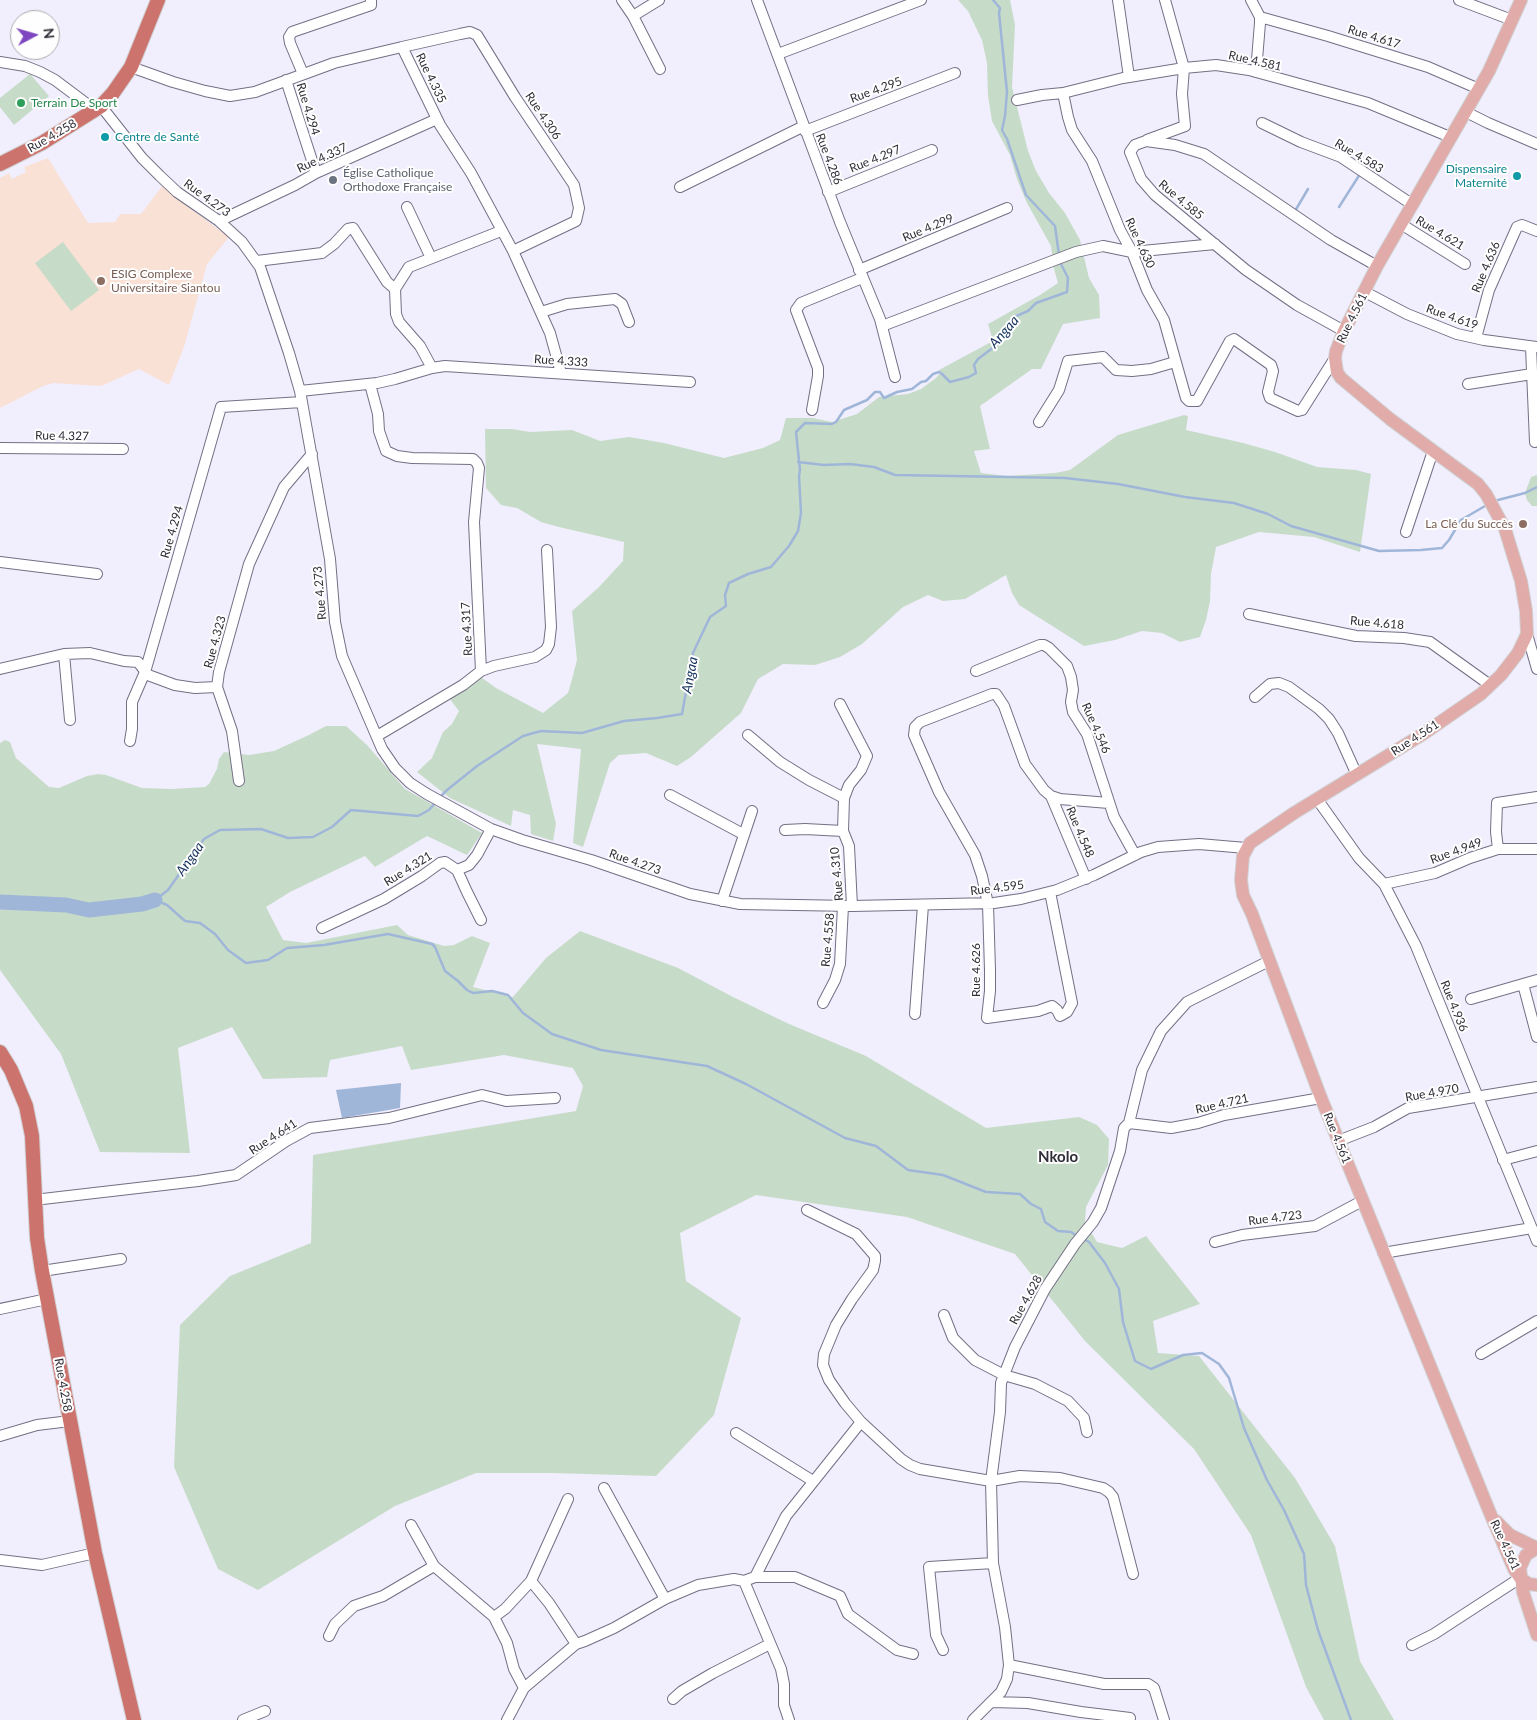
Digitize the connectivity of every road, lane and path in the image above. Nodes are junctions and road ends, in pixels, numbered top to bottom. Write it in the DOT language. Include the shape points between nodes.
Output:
graph roads {
  1 [pos="158,0"];
  2 [pos="371,0"];
  3 [pos="622,0"];
  4 [pos="659,0"];
  5 [pos="757,0"];
  6 [pos="921,0"];
  7 [pos="1118,0"];
  8 [pos="1165,0"];
  9 [pos="1251,0"];
  10 [pos="1459,0"];
  11 [pos="1521,0"];
  12 [pos="633,16"];
  13 [pos="1260,17"];
  14 [pos="1512,20"];
  15 [pos="402,46"];
  16 [pos="778,54"];
  17 [pos="0,62"];
  18 [pos="131,67"];
  19 [pos="1184,68"];
  20 [pos="660,69"];
  21 [pos="1256,72"];
  22 [pos="956,73"];
  23 [pos="303,74"];
  24 [pos="1129,77"];
  25 [pos="286,80"];
  26 [pos="1479,89"];
  27 [pos="1063,93"];
  28 [pos="1017,100"];
  29 [pos="98,108"];
  30 [pos="1466,112"];
  31 [pos="437,119"];
  32 [pos="1262,123"];
  33 [pos="805,128"];
  34 [pos="1450,137"];
  35 [pos="1146,141"];
  36 [pos="1537,144"];
  37 [pos="932,150"];
  38 [pos="0,164"];
  39 [pos="316,173"];
  40 [pos="680,187"];
  41 [pos="828,192"];
  42 [pos="1412,204"];
  43 [pos="407,207"];
  44 [pos="1007,208"];
  45 [pos="219,220"];
  46 [pos="1401,224"];
  47 [pos="501,231"];
  48 [pos="1537,231"];
  49 [pos="1215,244"];
  50 [pos="513,251"];
  51 [pos="1132,252"];
  52 [pos="431,258"];
  53 [pos="257,261"];
  54 [pos="1465,264"];
  55 [pos="1377,266"];
  56 [pos="861,274"];
  57 [pos="395,289"];
  58 [pos="1364,292"];
  59 [pos="541,312"];
  60 [pos="629,322"];
  61 [pos="882,326"];
  62 [pos="1344,331"];
  63 [pos="1476,338"];
  64 [pos="1534,347"];
  65 [pos="1336,358"];
  66 [pos="1175,362"];
  67 [pos="432,368"];
  68 [pos="561,373"];
  69 [pos="1532,374"];
  70 [pos="895,377"];
  71 [pos="690,382"];
  72 [pos="370,384"];
  73 [pos="1468,384"];
  74 [pos="300,391"];
  75 [pos="302,402"];
  76 [pos="812,410"];
  77 [pos="1039,422"];
  78 [pos="1535,442"];
  79 [pos="0,448"];
  80 [pos="123,449"];
  81 [pos="1433,451"];
  82 [pos="312,454"];
  83 [pos="1406,532"];
  84 [pos="547,550"];
  85 [pos="0,562"];
  86 [pos="98,574"];
  87 [pos="1249,614"];
  88 [pos="1527,634"];
  89 [pos="64,654"];
  90 [pos="0,669"];
  91 [pos="1537,669"];
  92 [pos="481,671"];
  93 [pos="976,671"];
  94 [pos="146,672"];
  95 [pos="1490,686"];
  96 [pos="217,687"];
  97 [pos="1255,697"];
  98 [pos="840,704"];
  99 [pos="70,720"];
  100 [pos="914,727"];
  101 [pos="748,735"];
  102 [pos="377,736"];
  103 [pos="130,741"];
  104 [pos="1357,775"];
  105 [pos="239,781"];
  106 [pos="670,795"];
  107 [pos="1051,796"];
  108 [pos="1537,797"];
  109 [pos="844,798"];
  110 [pos="1317,799"];
  111 [pos="1109,802"];
  112 [pos="752,811"];
  113 [pos="491,829"];
  114 [pos="785,830"];
  115 [pos="843,831"];
  116 [pos="743,834"];
  117 [pos="1246,848"];
  118 [pos="1537,848"];
  119 [pos="1498,849"];
  120 [pos="1135,855"];
  121 [pos="457,870"];
  122 [pos="1086,879"];
  123 [pos="1384,884"];
  124 [pos="1050,892"];
  125 [pos="722,902"];
  126 [pos="740,904"];
  127 [pos="988,904"];
  128 [pos="923,905"];
  129 [pos="848,906"];
  130 [pos="481,920"];
  131 [pos="322,928"];
  132 [pos="1269,961"];
  133 [pos="1537,980"];
  134 [pos="1523,984"];
  135 [pos="1471,999"];
  136 [pos="823,1004"];
  137 [pos="915,1014"];
  138 [pos="1537,1036"];
  139 [pos="0,1052"];
  140 [pos="1537,1087"];
  141 [pos="556,1098"];
  142 [pos="1321,1098"];
  143 [pos="1477,1098"];
  144 [pos="1129,1123"];
  145 [pos="1338,1141"];
  146 [pos="1537,1151"];
  147 [pos="1503,1160"];
  148 [pos="34,1200"];
  149 [pos="1362,1201"];
  150 [pos="807,1210"];
  151 [pos="1532,1228"];
  152 [pos="1537,1241"];
  153 [pos="1215,1242"];
  154 [pos="1383,1253"];
  155 [pos="121,1259"];
  156 [pos="42,1271"];
  157 [pos="47,1299"];
  158 [pos="0,1309"];
  159 [pos="944,1314"];
  160 [pos="1537,1321"];
  161 [pos="1481,1354"];
  162 [pos="1004,1375"];
  163 [pos="70,1421"];
  164 [pos="862,1422"];
  165 [pos="1086,1432"];
  166 [pos="736,1433"];
  167 [pos="0,1436"];
  168 [pos="813,1481"];
  169 [pos="991,1481"];
  170 [pos="604,1488"];
  171 [pos="568,1499"];
  172 [pos="1490,1513"];
  173 [pos="411,1525"];
  174 [pos="1534,1551"];
  175 [pos="95,1553"];
  176 [pos="0,1560"];
  177 [pos="994,1563"];
  178 [pos="434,1566"];
  179 [pos="1133,1574"];
  180 [pos="755,1577"];
  181 [pos="1520,1578"];
  182 [pos="744,1581"];
  183 [pos="531,1582"];
  184 [pos="1537,1585"];
  185 [pos="664,1599"];
  186 [pos="494,1617"];
  187 [pos="1537,1635"];
  188 [pos="329,1636"];
  189 [pos="576,1644"];
  190 [pos="770,1644"];
  191 [pos="1412,1646"];
  192 [pos="943,1650"];
  193 [pos="913,1654"];
  194 [pos="1009,1665"];
  195 [pos="524,1688"];
  196 [pos="673,1699"];
  197 [pos="992,1702"];
  198 [pos="265,1711"];
  199 [pos="1130,1718"];
  200 [pos="134,1720"];
  201 [pos="243,1720"];
  202 [pos="507,1720"];
  203 [pos="789,1720"];
  204 [pos="973,1720"];
  205 [pos="1164,1720"];
  1 -- 18 [label="highway, Rue 4.258"];
  2 -- 23 [label="street" via="371,5 292,32 290,43"];
  3 -- 12 [label="street"];
  4 -- 12 [label="street"];
  5 -- 16 [label="street, Rue 4.286"];
  6 -- 16 [label="street"];
  7 -- 24 [label="street"];
  8 -- 19 [label="street"];
  9 -- 13 [label="street"];
  10 -- 14 [label="street"];
  11 -- 14 [label="main road, Rue 4.561"];
  12 -- 20 [label="street"];
  13 -- 21 [label="street"];
  13 -- 26 [label="street, Rue 4.617" via="1428,67"];
  14 -- 26 [label="main road, Rue 4.561"];
  15 -- 23 [label="street, Rue 4.335"];
  15 -- 31 [label="street, Rue 4.335"];
  15 -- 50 [label="street, Rue 4.306" via="474,33 574,185 579,208 576,221"];
  16 -- 33 [label="street, Rue 4.286"];
  17 -- 29 [label="street, Rue 4.273" via="40,72"];
  18 -- 25 [label="street, Rue 4.335" via="173,82 230,96 255,92"];
  18 -- 29 [label="highway, Rue 4.258"];
  19 -- 21 [label="street, Rue 4.581" via="1216,65"];
  19 -- 24 [label="street, Rue 4.581"];
  19 -- 35 [label="street" via="1185,126"];
  21 -- 34 [label="street, Rue 4.581" via="1368,103"];
  22 -- 33 [label="street, Rue 4.295"];
  23 -- 25 [label="street, Rue 4.335"];
  24 -- 27 [label="street, Rue 4.581"];
  25 -- 39 [label="street, Rue 4.294"];
  26 -- 30 [label="main road, Rue 4.561"];
  27 -- 28 [label="street, Rue 4.581"];
  27 -- 51 [label="street, Rue 4.630" via="1072,130 1092,161"];
  29 -- 38 [label="highway, Rue 4.258" via="42,143"];
  29 -- 45 [label="street, Rue 4.273" via="177,192"];
  30 -- 34 [label="main road, Rue 4.561"];
  30 -- 36 [label="street"];
  31 -- 39 [label="street, Rue 4.337"];
  31 -- 47 [label="street, Rue 4.335" via="471,173"];
  32 -- 42 [label="street, Rue 4.583" via="1341,157"];
  33 -- 40 [label="street, Rue 4.295"];
  33 -- 41 [label="street, Rue 4.286"];
  34 -- 42 [label="main road, Rue 4.561"];
  35 -- 49 [label="street, Rue 4.585" via="1135,145 1130,152 1141,179 1155,195"];
  35 -- 55 [label="street" via="1204,154 1331,240"];
  37 -- 41 [label="street, Rue 4.297"];
  39 -- 45 [label="street, Rue 4.337"];
  41 -- 56 [label="street, Rue 4.286"];
  42 -- 46 [label="main road, Rue 4.561"];
  43 -- 52 [label="street"];
  44 -- 56 [label="street, Rue 4.299"];
  45 -- 53 [label="street, Rue 4.273"];
  46 -- 54 [label="street, Rue 4.621"];
  46 -- 55 [label="main road, Rue 4.561"];
  47 -- 50 [label="street, Rue 4.335"];
  47 -- 52 [label="street"];
  48 -- 63 [label="street, Rue 4.636" via="1522,225 1518,227 1489,290"];
  49 -- 51 [label="street"];
  49 -- 62 [label="street, Rue 4.585" via="1297,305"];
  50 -- 59 [label="street, Rue 4.335"];
  51 -- 61 [label="street" via="1103,246 1076,252"];
  51 -- 66 [label="street, Rue 4.630" via="1167,328"];
  52 -- 57 [label="street" via="409,267"];
  53 -- 57 [label="street" via="322,254 353,228 387,282"];
  53 -- 74 [label="street, Rue 4.273"];
  55 -- 58 [label="main road, Rue 4.561"];
  56 -- 61 [label="street, Rue 4.286"];
  56 -- 76 [label="street, Rue 4.299" via="801,303 796,310 818,368"];
  57 -- 67 [label="street" via="399,322 420,346"];
  58 -- 62 [label="main road, Rue 4.561"];
  58 -- 63 [label="street, Rue 4.619" via="1407,314"];
  59 -- 60 [label="street" via="568,304 615,299 622,304"];
  59 -- 68 [label="street, Rue 4.335"];
  61 -- 70 [label="street, Rue 4.286"];
  62 -- 65 [label="main road, Rue 4.561"];
  63 -- 64 [label="street, Rue 4.619"];
  64 -- 69 [label="street"];
  65 -- 66 [label="street, Rue 4.630" via="1302,410 1298,411 1270,398 1272,365 1234,339 1197,401 1186,398"];
  65 -- 81 [label="main road, Rue 4.561" via="1341,378"];
  66 -- 77 [label="street" via="1132,371 1116,370 1103,358 1068,361 1059,390"];
  67 -- 68 [label="street, Rue 4.333" via="445,366"];
  67 -- 72 [label="street"];
  68 -- 71 [label="street, Rue 4.333"];
  69 -- 73 [label="street"];
  69 -- 78 [label="street"];
  72 -- 74 [label="street"];
  72 -- 92 [label="street, Rue 4.317" via="386,451 412,458 466,459 477,463 479,479 474,522"];
  74 -- 75 [label="street, Rue 4.273"];
  75 -- 82 [label="street, Rue 4.273"];
  75 -- 94 [label="street, Rue 4.294" via="221,407"];
  79 -- 80 [label="street, Rue 4.327"];
  81 -- 83 [label="street"];
  81 -- 88 [label="main road, Rue 4.561" via="1478,484 1499,517 1521,581"];
  82 -- 96 [label="street, Rue 4.323" via="284,487 249,564"];
  82 -- 102 [label="street, Rue 4.273" via="330,559 339,644"];
  84 -- 92 [label="street" via="551,627 546,650 535,657"];
  85 -- 86 [label="street"];
  87 -- 95 [label="street, Rue 4.618" via="1356,636 1430,642"];
  88 -- 91 [label="street"];
  88 -- 95 [label="main road, Rue 4.561" via="1518,654"];
  89 -- 90 [label="street, Rue 4.323"];
  89 -- 94 [label="street, Rue 4.323" via="90,653 138,662"];
  89 -- 99 [label="street"];
  92 -- 102 [label="street, Rue 4.317" via="457,689"];
  93 -- 111 [label="street, Rue 4.546" via="1034,647 1044,645 1049,648 1067,666 1073,690 1072,712 1087,734"];
  94 -- 96 [label="street, Rue 4.323" via="175,685"];
  94 -- 103 [label="street, Rue 4.294" via="132,702"];
  95 -- 104 [label="main road, Rue 4.561" via="1423,734"];
  96 -- 105 [label="street" via="232,731"];
  97 -- 104 [label="street" via="1270,684 1279,683 1319,709 1338,733"];
  98 -- 109 [label="street, Rue 4.310" via="867,756"];
  100 -- 107 [label="street, Rue 4.548" via="996,694 1004,706 1025,764"];
  100 -- 127 [label="street, Rue 4.626" via="914,735 939,792 978,863"];
  101 -- 109 [label="street" via="780,762"];
  102 -- 113 [label="street, Rue 4.273" via="395,768 410,783"];
  104 -- 110 [label="main road, Rue 4.561"];
  106 -- 116 [label="street"];
  107 -- 111 [label="street"];
  107 -- 122 [label="street, Rue 4.548"];
  108 -- 119 [label="street" via="1497,803"];
  109 -- 115 [label="street, Rue 4.310"];
  110 -- 117 [label="main road, Rue 4.561"];
  110 -- 123 [label="street, Rue 4.936" via="1359,858"];
  111 -- 120 [label="street, Rue 4.546"];
  112 -- 116 [label="street"];
  113 -- 121 [label="street" via="474,860"];
  113 -- 125 [label="street, Rue 4.273"];
  114 -- 115 [label="street"];
  115 -- 129 [label="street, Rue 4.310" via="849,846"];
  116 -- 125 [label="street"];
  117 -- 120 [label="street, Rue 4.595" via="1174,844"];
  117 -- 132 [label="main road, Rue 4.561" via="1241,866 1243,895"];
  118 -- 119 [label="street, Rue 4.949"];
  119 -- 123 [label="street, Rue 4.949" via="1435,873"];
  120 -- 122 [label="street, Rue 4.595"];
  121 -- 130 [label="street"];
  121 -- 131 [label="street, Rue 4.321" via="440,862 384,899"];
  122 -- 124 [label="street, Rue 4.595"];
  123 -- 143 [label="street, Rue 4.936" via="1416,946"];
  124 -- 127 [label="street, Rue 4.595"];
  124 -- 127 [label="street, Rue 4.626" via="1072,1003 1060,1016 1052,1006 987,1018 990,977"];
  125 -- 126 [label="street, Rue 4.273"];
  126 -- 129 [label="street, Rue 4.595"];
  127 -- 128 [label="street, Rue 4.595"];
  128 -- 129 [label="street, Rue 4.595"];
  128 -- 137 [label="street"];
  129 -- 136 [label="street, Rue 4.558" via="840,964"];
  132 -- 142 [label="main road, Rue 4.561"];
  132 -- 144 [label="street, Rue 4.628" via="1186,1002 1161,1031 1142,1070"];
  133 -- 134 [label="street"];
  134 -- 135 [label="street"];
  134 -- 138 [label="street"];
  139 -- 148 [label="highway, Rue 4.258" via="26,1106 32,1136"];
  140 -- 143 [label="street, Rue 4.970"];
  141 -- 148 [label="street, Rue 4.641" via="506,1101 482,1095 389,1118 310,1128 236,1175"];
  142 -- 144 [label="street, Rue 4.721" via="1171,1128"];
  142 -- 145 [label="main road, Rue 4.561"];
  143 -- 145 [label="street, Rue 4.970" via="1408,1108 1374,1127"];
  143 -- 147 [label="street, Rue 4.936"];
  144 -- 162 [label="street, Rue 4.628" via="1124,1128 1102,1208 1045,1289"];
  145 -- 149 [label="main road, Rue 4.561"];
  146 -- 147 [label="street"];
  147 -- 151 [label="street, Rue 4.936"];
  148 -- 156 [label="highway, Rue 4.258"];
  149 -- 153 [label="street, Rue 4.723" via="1315,1226 1242,1235"];
  149 -- 154 [label="main road, Rue 4.561"];
  150 -- 164 [label="street" via="856,1234 875,1256 872,1270 836,1325 823,1364 829,1380"];
  151 -- 152 [label="street, Rue 4.936"];
  151 -- 154 [label="street"];
  154 -- 172 [label="main road, Rue 4.561"];
  155 -- 156 [label="street"];
  156 -- 157 [label="highway, Rue 4.258"];
  157 -- 158 [label="street"];
  157 -- 163 [label="highway, Rue 4.258"];
  159 -- 162 [label="street" via="953,1338 975,1360"];
  160 -- 161 [label="street"];
  162 -- 165 [label="street" via="1035,1384 1068,1401 1084,1418"];
  162 -- 169 [label="street, Rue 4.628"];
  163 -- 167 [label="street" via="37,1425"];
  163 -- 175 [label="highway, Rue 4.258"];
  164 -- 168 [label="street"];
  164 -- 169 [label="street" via="910,1465"];
  166 -- 168 [label="street"];
  168 -- 180 [label="street" via="786,1516"];
  169 -- 177 [label="street, Rue 4.628"];
  169 -- 179 [label="street" via="1020,1476 1060,1478 1103,1488 1113,1498"];
  170 -- 185 [label="street"];
  171 -- 183 [label="street"];
  172 -- 174 [label="main road, Rue 4.561" via="1510,1535"];
  172 -- 181 [label="main road, Rue 4.561"];
  173 -- 178 [label="street"];
  174 -- 181 [label="main road, Rue 4.561" via="1520,1568"];
  175 -- 176 [label="street" via="42,1565"];
  175 -- 200 [label="highway, Rue 4.258"];
  177 -- 192 [label="street" via="929,1567 936,1635"];
  177 -- 194 [label="street, Rue 4.628"];
  178 -- 186 [label="street"];
  178 -- 188 [label="street" via="383,1596 354,1606 335,1624"];
  180 -- 182 [label="street"];
  180 -- 193 [label="street" via="796,1577 840,1596 848,1614 897,1650"];
  181 -- 184 [label="main road"];
  181 -- 187 [label="main road, Rue 4.561"];
  181 -- 191 [label="street"];
  182 -- 185 [label="street" via="734,1579 698,1585"];
  182 -- 190 [label="street"];
  183 -- 186 [label="street"];
  183 -- 189 [label="street"];
  185 -- 189 [label="street" via="614,1628"];
  186 -- 195 [label="street"];
  189 -- 195 [label="street"];
  190 -- 196 [label="street" via="713,1673"];
  190 -- 203 [label="street" via="781,1669 784,1706"];
  194 -- 197 [label="street, Rue 4.628" via="1007,1679"];
  194 -- 205 [label="street" via="1104,1684 1148,1684 1154,1688"];
  195 -- 202 [label="street"];
  197 -- 199 [label="street" via="1028,1703"];
  197 -- 204 [label="street, Rue 4.628"];
  198 -- 201 [label="street"];
}
